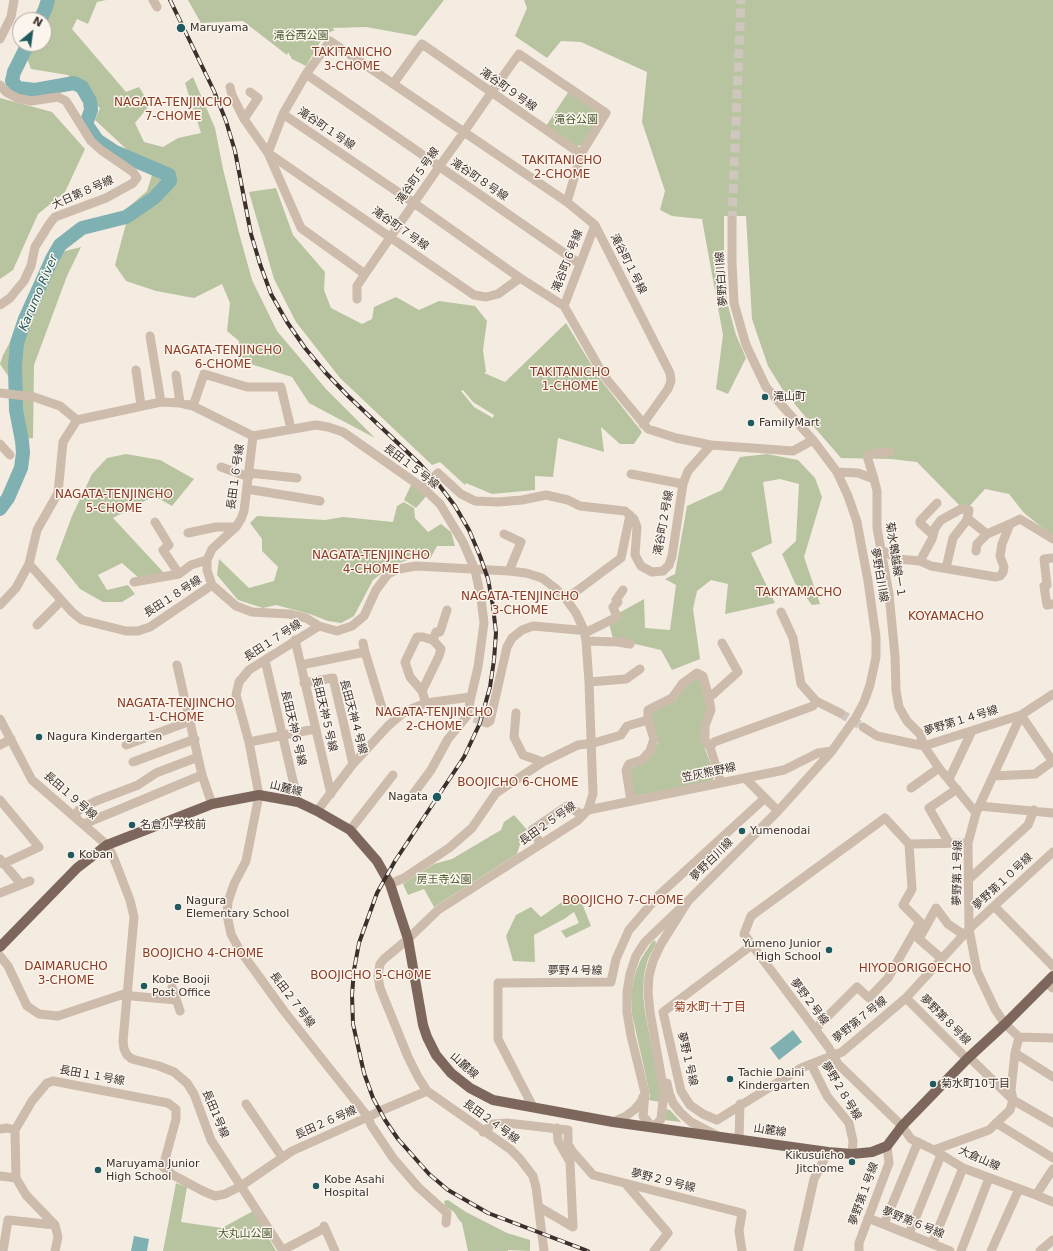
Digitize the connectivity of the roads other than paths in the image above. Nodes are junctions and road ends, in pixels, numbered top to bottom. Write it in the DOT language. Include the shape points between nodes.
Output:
graph roads {
  1 [pos="14,0"];
  2 [pos="0,39"];
  3 [pos="306,74"];
  4 [pos="393,84"];
  5 [pos="0,85"];
  6 [pos="230,86"];
  7 [pos="250,92"];
  8 [pos="491,93"];
  9 [pos="283,114"];
  10 [pos="244,119"];
  11 [pos="464,132"];
  12 [pos="268,153"];
  13 [pos="581,154"];
  14 [pos="439,167"];
  15 [pos="567,202"];
  16 [pos="414,203"];
  17 [pos="732,220"];
  18 [pos="595,225"];
  19 [pos="390,237"];
  20 [pos="580,264"];
  21 [pos="365,274"];
  22 [pos="520,278"];
  23 [pos="357,298"];
  24 [pos="0,305"];
  25 [pos="564,306"];
  26 [pos="150,336"];
  27 [pos="136,370"];
  28 [pos="176,375"];
  29 [pos="4,394"];
  30 [pos="162,402"];
  31 [pos="180,403"];
  32 [pos="141,405"];
  33 [pos="194,406"];
  34 [pos="78,420"];
  35 [pos="643,424"];
  36 [pos="291,429"];
  37 [pos="253,436"];
  38 [pos="814,440"];
  39 [pos="0,444"];
  40 [pos="711,445"];
  41 [pos="890,452"];
  42 [pos="10,455"];
  43 [pos="221,467"];
  44 [pos="837,472"];
  45 [pos="631,474"];
  46 [pos="249,475"];
  47 [pos="297,478"];
  48 [pos="874,479"];
  49 [pos="683,484"];
  50 [pos="423,488"];
  51 [pos="247,489"];
  52 [pos="320,501"];
  53 [pos="937,503"];
  54 [pos="630,515"];
  55 [pos="968,518"];
  56 [pos="155,522"];
  57 [pos="1010,524"];
  58 [pos="236,527"];
  59 [pos="188,533"];
  60 [pos="504,534"];
  61 [pos="987,534"];
  62 [pos="933,535"];
  63 [pos="1053,539"];
  64 [pos="976,551"];
  65 [pos="881,552"];
  66 [pos="1053,558"];
  67 [pos="206,560"];
  68 [pos="920,561"];
  69 [pos="29,564"];
  70 [pos="946,568"];
  71 [pos="475,570"];
  72 [pos="509,571"];
  73 [pos="179,574"];
  74 [pos="134,582"];
  75 [pos="212,585"];
  76 [pos="623,590"];
  77 [pos="566,599"];
  78 [pos="61,601"];
  79 [pos="1053,604"];
  80 [pos="0,605"];
  81 [pos="447,610"];
  82 [pos="781,612"];
  83 [pos="37,625"];
  84 [pos="318,626"];
  85 [pos="584,630"];
  86 [pos="295,640"];
  87 [pos="433,640"];
  88 [pos="586,641"];
  89 [pos="722,643"];
  90 [pos="630,644"];
  91 [pos="265,660"];
  92 [pos="177,665"];
  93 [pos="301,665"];
  94 [pos="640,669"];
  95 [pos="589,682"];
  96 [pos="304,683"];
  97 [pos="422,691"];
  98 [pos="1053,694"];
  99 [pos="471,697"];
  100 [pos="709,698"];
  101 [pos="816,701"];
  102 [pos="426,703"];
  103 [pos="383,711"];
  104 [pos="516,713"];
  105 [pos="840,713"];
  106 [pos="1021,715"];
  107 [pos="474,718"];
  108 [pos="0,719"];
  109 [pos="648,720"];
  110 [pos="190,721"];
  111 [pos="863,727"];
  112 [pos="316,729"];
  113 [pos="972,731"];
  114 [pos="282,736"];
  115 [pos="11,739"];
  116 [pos="195,739"];
  117 [pos="249,742"];
  118 [pos="590,743"];
  119 [pos="0,745"];
  120 [pos="126,745"];
  121 [pos="924,746"];
  122 [pos="710,747"];
  123 [pos="832,751"];
  124 [pos="198,757"];
  125 [pos="133,762"];
  126 [pos="543,762"];
  127 [pos="1053,762"];
  128 [pos="353,764"];
  129 [pos="940,768"];
  130 [pos="202,774"];
  131 [pos="393,775"];
  132 [pos="993,776"];
  133 [pos="745,778"];
  134 [pos="948,779"];
  135 [pos="721,783"];
  136 [pos="911,788"];
  137 [pos="957,789"];
  138 [pos="259,794"];
  139 [pos="331,794"];
  140 [pos="411,797"];
  141 [pos="765,798"];
  142 [pos="0,800"];
  143 [pos="631,801"];
  144 [pos="298,802"];
  145 [pos="212,804"];
  146 [pos="977,809"];
  147 [pos="778,810"];
  148 [pos="1034,810"];
  149 [pos="317,811"];
  150 [pos="585,813"];
  151 [pos="1053,813"];
  152 [pos="74,816"];
  153 [pos="84,824"];
  154 [pos="350,830"];
  155 [pos="949,843"];
  156 [pos="968,843"];
  157 [pos="541,844"];
  158 [pos="909,844"];
  159 [pos="107,845"];
  160 [pos="1053,852"];
  161 [pos="2,861"];
  162 [pos="968,880"];
  163 [pos="30,881"];
  164 [pos="21,884"];
  165 [pos="390,884"];
  166 [pos="0,893"];
  167 [pos="688,901"];
  168 [pos="994,906"];
  169 [pos="966,932"];
  170 [pos="408,939"];
  171 [pos="752,945"];
  172 [pos="0,947"];
  173 [pos="0,956"];
  174 [pos="942,959"];
  175 [pos="1053,966"];
  176 [pos="1051,982"];
  177 [pos="172,987"];
  178 [pos="127,993"];
  179 [pos="906,998"];
  180 [pos="176,1000"];
  181 [pos="180,1011"];
  182 [pos="1005,1024"];
  183 [pos="815,1030"];
  184 [pos="1019,1037"];
  185 [pos="1053,1038"];
  186 [pos="1016,1053"];
  187 [pos="658,1054"];
  188 [pos="832,1055"];
  189 [pos="968,1058"];
  190 [pos="811,1064"];
  191 [pos="1053,1077"];
  192 [pos="427,1091"];
  193 [pos="644,1093"];
  194 [pos="1013,1100"];
  195 [pos="246,1104"];
  196 [pos="740,1104"];
  197 [pos="533,1107"];
  198 [pos="368,1117"];
  199 [pos="613,1122"];
  200 [pos="1053,1122"];
  201 [pos="996,1123"];
  202 [pos="902,1126"];
  203 [pos="0,1128"];
  204 [pos="557,1128"];
  205 [pos="653,1128"];
  206 [pos="15,1130"];
  207 [pos="483,1132"];
  208 [pos="720,1137"];
  209 [pos="739,1139"];
  210 [pos="918,1142"];
  211 [pos="886,1146"];
  212 [pos="828,1152"];
  213 [pos="937,1152"];
  214 [pos="852,1154"];
  215 [pos="282,1157"];
  216 [pos="1053,1158"];
  217 [pos="963,1168"];
  218 [pos="1053,1169"];
  219 [pos="0,1176"];
  220 [pos="16,1178"];
  221 [pos="989,1178"];
  222 [pos="626,1184"];
  223 [pos="241,1186"];
  224 [pos="1019,1188"];
  225 [pos="1036,1195"];
  226 [pos="1053,1202"];
  227 [pos="539,1207"];
  228 [pos="868,1218"];
  229 [pos="4,1220"];
  230 [pos="446,1222"];
  231 [pos="884,1224"];
  232 [pos="55,1225"];
  233 [pos="909,1234"];
  234 [pos="1053,1240"];
  235 [pos="932,1244"];
  236 [pos="3,1251"];
  237 [pos="55,1251"];
  238 [pos="283,1251"];
  239 [pos="335,1251"];
  240 [pos="544,1251"];
  241 [pos="654,1251"];
  242 [pos="742,1251"];
  243 [pos="798,1251"];
  244 [pos="859,1251"];
  245 [pos="950,1251"];
  246 [pos="961,1251"];
  247 [pos="991,1251"];
  248 [pos="1040,1251"];
  1 -- 2 [label="street"];
  3 -- 4 [label="street, 滝谷町１号線" via="330,41"];
  3 -- 9 [label="street, 滝谷町１号線"];
  3 -- 14 [label="street, 滝谷町８号線"];
  4 -- 8 [label="street, 滝谷町９号線" via="422,44"];
  4 -- 11 [label="street, 滝谷町１号線"];
  5 -- 24 [label="street, 大日第８号線" via="17,98 31,101 58,97 66,101 91,141 133,172 137,178 133,183 106,198 55,217 36,247 24,281 10,298"];
  6 -- 10 [label="street"];
  7 -- 10 [label="street" via="258,98"];
  8 -- 11 [label="street, 滝谷町５号線"];
  8 -- 13 [label="street, 滝谷町９号線"];
  8 -- 13 [label="street, 滝谷町５号線" via="519,54 606,113"];
  9 -- 12 [label="street"];
  9 -- 16 [label="street, 滝谷町１号線"];
  10 -- 12 [label="street"];
  11 -- 14 [label="street, 滝谷町５号線"];
  11 -- 15 [label="street, 滝谷町１号線"];
  12 -- 19 [label="street, 滝谷町７号線"];
  12 -- 21 [label="street" via="301,228"];
  13 -- 15 [label="street"];
  14 -- 16 [label="street, 滝谷町５号線"];
  14 -- 20 [label="street, 滝谷町８号線"];
  15 -- 18 [label="street, 滝谷町１号線"];
  16 -- 19 [label="street, 滝谷町５号線"];
  16 -- 22 [label="street, 滝谷町１号線"];
  17 -- 38 [label="street, 夢野白川線" via="734,303 746,345 766,387"];
  18 -- 20 [label="street, 滝谷町６号線"];
  18 -- 35 [label="street, 滝谷町１号線" via="670,374 668,389"];
  19 -- 21 [label="street, 滝谷町５号線"];
  19 -- 22 [label="street, 滝谷町７号線" via="474,295 486,297 498,294"];
  20 -- 25 [label="street, 滝谷町６号線"];
  21 -- 23 [label="street, 滝谷町５号線" via="357,286"];
  22 -- 25 [label="street, 滝谷町１号線"];
  25 -- 35 [label="street, 滝谷町１号線" via="604,376"];
  26 -- 30 [label="street"];
  27 -- 32 [label="street"];
  28 -- 31 [label="street"];
  29 -- 34 [label="street" via="34,397 60,406"];
  30 -- 31 [label="street"];
  30 -- 32 [label="street"];
  31 -- 33 [label="street"];
  32 -- 34 [label="street"];
  33 -- 36 [label="street" via="204,374 247,387 280,387"];
  33 -- 37 [label="street"];
  34 -- 69 [label="street" via="62,442 58,492 37,530"];
  35 -- 40 [label="street, 滝谷町１号線" via="676,438"];
  36 -- 37 [label="street, 長田１５号線"];
  36 -- 50 [label="street, 長田１５号線" via="316,425 343,432"];
  37 -- 46 [label="street, 長田１６号線"];
  38 -- 40 [label="street, 滝谷町１号線" via="793,451"];
  38 -- 44 [label="street, 夢野白川線"];
  39 -- 42 [label="street"];
  40 -- 49 [label="street, 滝谷町２号線" via="688,471"];
  41 -- 48 [label="street, 菊水鵯越線ー１" via="867,456"];
  43 -- 46 [label="street"];
  44 -- 48 [label="street" via="858,473"];
  44 -- 123 [label="street, 夢野白川線" via="857,522 876,637 876,657 864,702"];
  45 -- 49 [label="street"];
  46 -- 47 [label="street"];
  46 -- 51 [label="street, 長田１６号線"];
  48 -- 65 [label="street, 菊水鵯越線ー１"];
  49 -- 54 [label="street, 滝谷町２号線" via="672,556 669,565 663,571 652,572 642,566 636,555 637,527"];
  50 -- 54 [label="street" via="438,473 461,494 475,501 522,500 546,495 568,500 580,506 625,511"];
  50 -- 71 [label="street, 長田１５号線" via="440,504 463,542"];
  51 -- 52 [label="street"];
  51 -- 58 [label="street, 長田１６号線" via="244,511"];
  53 -- 62 [label="street" via="920,521"];
  54 -- 77 [label="street" via="621,558"];
  55 -- 61 [label="street"];
  55 -- 62 [label="street" via="969,510 961,509 941,520"];
  55 -- 70 [label="street" via="953,538"];
  56 -- 73 [label="street" via="169,545 163,550"];
  57 -- 61 [label="street"];
  57 -- 63 [label="street" via="1020,519"];
  57 -- 70 [label="street" via="1002,544 1000,556 1004,567 1000,576 990,577"];
  58 -- 59 [label="street" via="216,527"];
  58 -- 67 [label="street, 長田１６号線" via="212,549"];
  60 -- 72 [label="street" via="521,542"];
  61 -- 64 [label="street" via="977,544"];
  62 -- 68 [label="street"];
  65 -- 68 [label="street" via="898,559"];
  65 -- 121 [label="street, 菊水鵯越線ー１" via="889,594 899,707 907,721 920,734"];
  66 -- 79 [label="street" via="1044,559 1047,585 1044,586 1047,605"];
  67 -- 73 [label="street" via="191,565"];
  67 -- 75 [label="street"];
  68 -- 70 [label="street"];
  69 -- 78 [label="street, 長田１８号線"];
  69 -- 80 [label="street" via="16,588"];
  71 -- 72 [label="street, 長田２５号線"];
  71 -- 84 [label="street" via="416,566 400,569 388,574 376,590 364,616 352,626 337,631"];
  71 -- 99 [label="street, 長田１５号線" via="482,598 484,623"];
  72 -- 77 [label="street, 長田２５号線" via="542,578"];
  73 -- 74 [label="street"];
  75 -- 78 [label="street, 長田１８号線" via="150,627 138,631 126,631 82,620"];
  75 -- 84 [label="street" via="241,608 252,612 306,618"];
  76 -- 85 [label="street" via="613,607 617,617 589,631"];
  77 -- 85 [label="street, 長田２５号線" via="576,612"];
  78 -- 83 [label="street"];
  81 -- 87 [label="street" via="440,632 436,632"];
  82 -- 101 [label="street" via="793,638 801,684"];
  84 -- 86 [label="street, 長田１７号線"];
  85 -- 88 [label="street, 長田２５号線"];
  85 -- 107 [label="street" via="533,626 522,630 512,638 507,647 490,721 487,723"];
  86 -- 91 [label="street, 長田１７号線"];
  86 -- 93 [label="street, 長田天神５号線"];
  87 -- 97 [label="street" via="441,649"];
  87 -- 97 [label="street" via="423,636 417,637 405,662 410,677"];
  88 -- 90 [label="street"];
  88 -- 95 [label="street, 長田２５号線"];
  89 -- 100 [label="street" via="738,672"];
  91 -- 114 [label="street, 長田天神６号線"];
  91 -- 117 [label="street, 長田１７号線" via="249,670 239,682 236,695"];
  92 -- 110 [label="street"];
  93 -- 96 [label="street, 長田天神５号線"];
  93 -- 103 [label="street" via="364,648"];
  94 -- 95 [label="street" via="626,679"];
  95 -- 118 [label="street, 長田２５号線"];
  96 -- 112 [label="street, 長田天神５号線"];
  96 -- 128 [label="street, 長田天神４号線" via="333,678"];
  97 -- 102 [label="street"];
  98 -- 106 [label="street"];
  99 -- 102 [label="street"];
  99 -- 107 [label="street, 長田１５号線"];
  100 -- 109 [label="street" via="703,676 697,674 682,684 672,698 648,710"];
  100 -- 122 [label="street" via="710,710 705,726 706,741"];
  101 -- 105 [label="street"];
  101 -- 122 [label="street" via="813,706 714,742"];
  102 -- 128 [label="street" via="404,712"];
  104 -- 126 [label="street" via="514,737 523,755"];
  106 -- 113 [label="street, 夢野第１４号線"];
  106 -- 127 [label="street"];
  106 -- 132 [label="street, 夢野第１号線"];
  107 -- 140 [label="street" via="448,739 431,770"];
  108 -- 115 [label="street, 長田１９号線"];
  109 -- 118 [label="street" via="627,726 621,735"];
  109 -- 143 [label="street" via="654,739 650,751 642,760 629,764 626,770"];
  110 -- 116 [label="street"];
  110 -- 120 [label="street"];
  111 -- 121 [label="street, 夢野第１４号線" via="877,736"];
  112 -- 114 [label="street"];
  112 -- 139 [label="street, 長田天神５号線"];
  113 -- 121 [label="street, 夢野第１４号線"];
  113 -- 134 [label="street"];
  114 -- 117 [label="street"];
  114 -- 144 [label="street, 長田天神６号線"];
  115 -- 119 [label="street"];
  115 -- 152 [label="street, 長田１９号線" via="32,780"];
  116 -- 124 [label="street"];
  116 -- 125 [label="street"];
  117 -- 138 [label="street, 長田１７号線"];
  118 -- 126 [label="street" via="578,745"];
  118 -- 150 [label="street, 長田２５号線" via="592,794"];
  121 -- 129 [label="street"];
  122 -- 135 [label="street"];
  123 -- 133 [label="street, 笠灰熊野線" via="818,753 784,770"];
  123 -- 147 [label="street, 夢野白川線"];
  124 -- 130 [label="street"];
  124 -- 152 [label="street" via="96,801 79,810"];
  126 -- 165 [label="street" via="496,793 472,828 449,848 404,878"];
  127 -- 132 [label="street" via="1035,774"];
  128 -- 139 [label="street"];
  129 -- 134 [label="street"];
  129 -- 136 [label="street"];
  130 -- 145 [label="street"];
  130 -- 153 [label="street"];
  131 -- 154 [label="street"];
  132 -- 146 [label="street, 夢野第１号線"];
  133 -- 135 [label="street, 笠灰熊野線"];
  133 -- 141 [label="street"];
  134 -- 137 [label="street"];
  135 -- 143 [label="street, 笠灰熊野線"];
  137 -- 146 [label="street"];
  137 -- 155 [label="street" via="929,808"];
  138 -- 144 [label="main road, 山麓線"];
  138 -- 145 [label="main road, 山麓線"];
  138 -- 198 [label="street, 長田２７号線" via="246,861 228,902 227,915 231,934 284,1011"];
  139 -- 149 [label="street"];
  141 -- 147 [label="street"];
  141 -- 197 [label="street, 夢野４号線" via="659,895 629,930 616,959 611,982 498,983 498,1039"];
  142 -- 161 [label="street" via="38,847"];
  143 -- 150 [label="street, 笠灰熊野線"];
  144 -- 149 [label="main road, 山麓線"];
  145 -- 159 [label="main road, 山麓線"];
  146 -- 148 [label="street"];
  146 -- 156 [label="street, 夢野第１号線"];
  147 -- 167 [label="street, 夢野白川線"];
  148 -- 151 [label="street"];
  148 -- 162 [label="street" via="1028,825"];
  149 -- 154 [label="main road, 山麓線"];
  150 -- 157 [label="street, 長田２５号線"];
  150 -- 157 [label="street" via="567,806 532,830"];
  152 -- 153 [label="street, 長田１９号線"];
  153 -- 159 [label="street, 長田１９号線"];
  154 -- 165 [label="main road, 山麓線" via="377,861"];
  155 -- 156 [label="street"];
  155 -- 158 [label="street"];
  156 -- 162 [label="street, 夢野第１号線"];
  157 -- 170 [label="street, 長田２５号線" via="438,910"];
  158 -- 171 [label="street, 夢野２号線" via="885,818 751,916 744,934"];
  158 -- 183 [label="street" via="912,889 903,905 920,922 888,978 870,998 858,987"];
  159 -- 172 [label="main road, 山麓線" via="77,868"];
  159 -- 178 [label="street, 長田1号線" via="134,916"];
  160 -- 168 [label="street, 夢野第１０号線"];
  161 -- 164 [label="street"];
  162 -- 169 [label="street, 夢野第１号線"];
  163 -- 164 [label="street"];
  164 -- 166 [label="street"];
  165 -- 170 [label="main road, 山麓線"];
  167 -- 187 [label="street, 夢野白川線" via="661,944 649,976 650,1012"];
  167 -- 193 [label="street, 夢野白川線" via="645,942 636,956 630,974 627,1012"];
  168 -- 169 [label="street, 夢野第１０号線"];
  168 -- 175 [label="street"];
  169 -- 174 [label="street, 夢野第７号線"];
  169 -- 174 [label="street" via="948,924 936,908 919,939"];
  169 -- 182 [label="street, 夢野第１号線" via="977,971"];
  170 -- 192 [label="street, 長田２５号線" via="384,958 378,976 380,988 408,1057"];
  170 -- 197 [label="main road, 山麓線" via="422,1025 436,1055 451,1073 470,1088 493,1100"];
  171 -- 183 [label="street, 夢野２号線"];
  171 -- 196 [label="street, 夢野１号線" via="663,1012 681,1091 690,1104 702,1114 717,1120"];
  173 -- 178 [label="street" via="8,966 27,1006 39,1014 58,1016"];
  174 -- 179 [label="street, 夢野第７号線"];
  176 -- 182 [label="main road"];
  177 -- 180 [label="street"];
  178 -- 180 [label="street" via="132,996"];
  178 -- 223 [label="street, 長田1号線" via="123,1041 127,1055 132,1059 174,1072 187,1083 194,1094 211,1140"];
  179 -- 188 [label="street, 夢野第７号線" via="842,1052"];
  179 -- 189 [label="street, 夢野第８号線"];
  180 -- 181 [label="street"];
  182 -- 184 [label="street, 夢野第１号線"];
  182 -- 189 [label="main road"];
  183 -- 188 [label="street, 夢野２号線"];
  184 -- 185 [label="street"];
  184 -- 186 [label="street"];
  186 -- 191 [label="street"];
  186 -- 194 [label="street" via="1011,1090"];
  187 -- 205 [label="street, 夢野白川線" via="664,1092 661,1119"];
  187 -- 208 [label="street, 夢野白川線" via="663,1062 673,1103 691,1122"];
  188 -- 190 [label="street, 夢野１号線"];
  188 -- 202 [label="street, 夢野第７号線" via="838,1064"];
  189 -- 194 [label="street, 夢野第８号線"];
  189 -- 202 [label="main road"];
  190 -- 196 [label="street, 夢野１号線"];
  190 -- 214 [label="street, 夢野２８号線" via="827,1096 849,1123 853,1141"];
  192 -- 198 [label="street, 長田２６号線"];
  192 -- 207 [label="street, 長田２４号線"];
  193 -- 199 [label="street" via="634,1110"];
  193 -- 205 [label="street, 夢野白川線" via="643,1116"];
  194 -- 200 [label="street, 夢野第８号線"];
  194 -- 201 [label="street" via="1010,1110"];
  195 -- 215 [label="street"];
  196 -- 209 [label="street"];
  197 -- 199 [label="main road, 山麓線"];
  198 -- 215 [label="street, 長田２６号線"];
  198 -- 230 [label="street, 長田２７号線" via="393,1158 418,1187 447,1213"];
  199 -- 205 [label="main road, 山麓線"];
  201 -- 213 [label="street" via="989,1130"];
  201 -- 216 [label="street"];
  202 -- 210 [label="street, 大倉山線" via="911,1139"];
  202 -- 211 [label="main road"];
  203 -- 206 [label="street"];
  204 -- 207 [label="street" via="506,1123 493,1124"];
  204 -- 222 [label="street, 夢野２９号線" via="568,1130 568,1144 593,1175"];
  204 -- 227 [label="street" via="558,1141 570,1162 573,1228"];
  205 -- 208 [label="main road, 山麓線"];
  206 -- 220 [label="street"];
  206 -- 223 [label="street, 長田１１号線" via="32,1101 47,1083 53,1081 168,1103 176,1109 176,1119 163,1167 202,1192 215,1196"];
  207 -- 227 [label="street, 長田２４号線" via="510,1149 528,1168 533,1176"];
  208 -- 209 [label="main road, 山麓線"];
  209 -- 212 [label="main road, 山麓線"];
  210 -- 213 [label="street, 大倉山線"];
  210 -- 231 [label="street"];
  211 -- 214 [label="main road, 山麓線" via="872,1152"];
  211 -- 228 [label="street, 夢野第１号線" via="889,1163"];
  212 -- 214 [label="main road, 山麓線"];
  212 -- 243 [label="street" via="814,1179"];
  213 -- 217 [label="street, 大倉山線"];
  213 -- 233 [label="street"];
  215 -- 223 [label="street, 長田２６号線"];
  217 -- 221 [label="street, 大倉山線"];
  217 -- 235 [label="street"];
  218 -- 225 [label="street"];
  219 -- 220 [label="street"];
  220 -- 232 [label="street" via="26,1195"];
  221 -- 224 [label="street, 大倉山線"];
  221 -- 246 [label="street"];
  222 -- 241 [label="street" via="668,1234"];
  222 -- 242 [label="street, 夢野２９号線" via="742,1213 739,1231"];
  223 -- 238 [label="street, 長田1号線"];
  224 -- 225 [label="street, 大倉山線"];
  224 -- 247 [label="street"];
  225 -- 226 [label="street, 大倉山線"];
  227 -- 240 [label="street, 長田２４号線"];
  228 -- 231 [label="street, 夢野第６号線"];
  228 -- 244 [label="street, 夢野第１号線" via="859,1243"];
  229 -- 232 [label="street"];
  229 -- 236 [label="street"];
  231 -- 233 [label="street, 夢野第６号線"];
  232 -- 237 [label="street" via="58,1237"];
  233 -- 235 [label="street, 夢野第６号線"];
  234 -- 248 [label="street"];
  235 -- 245 [label="street, 夢野第６号線"];
  238 -- 239 [label="street" via="325,1228"];
}
